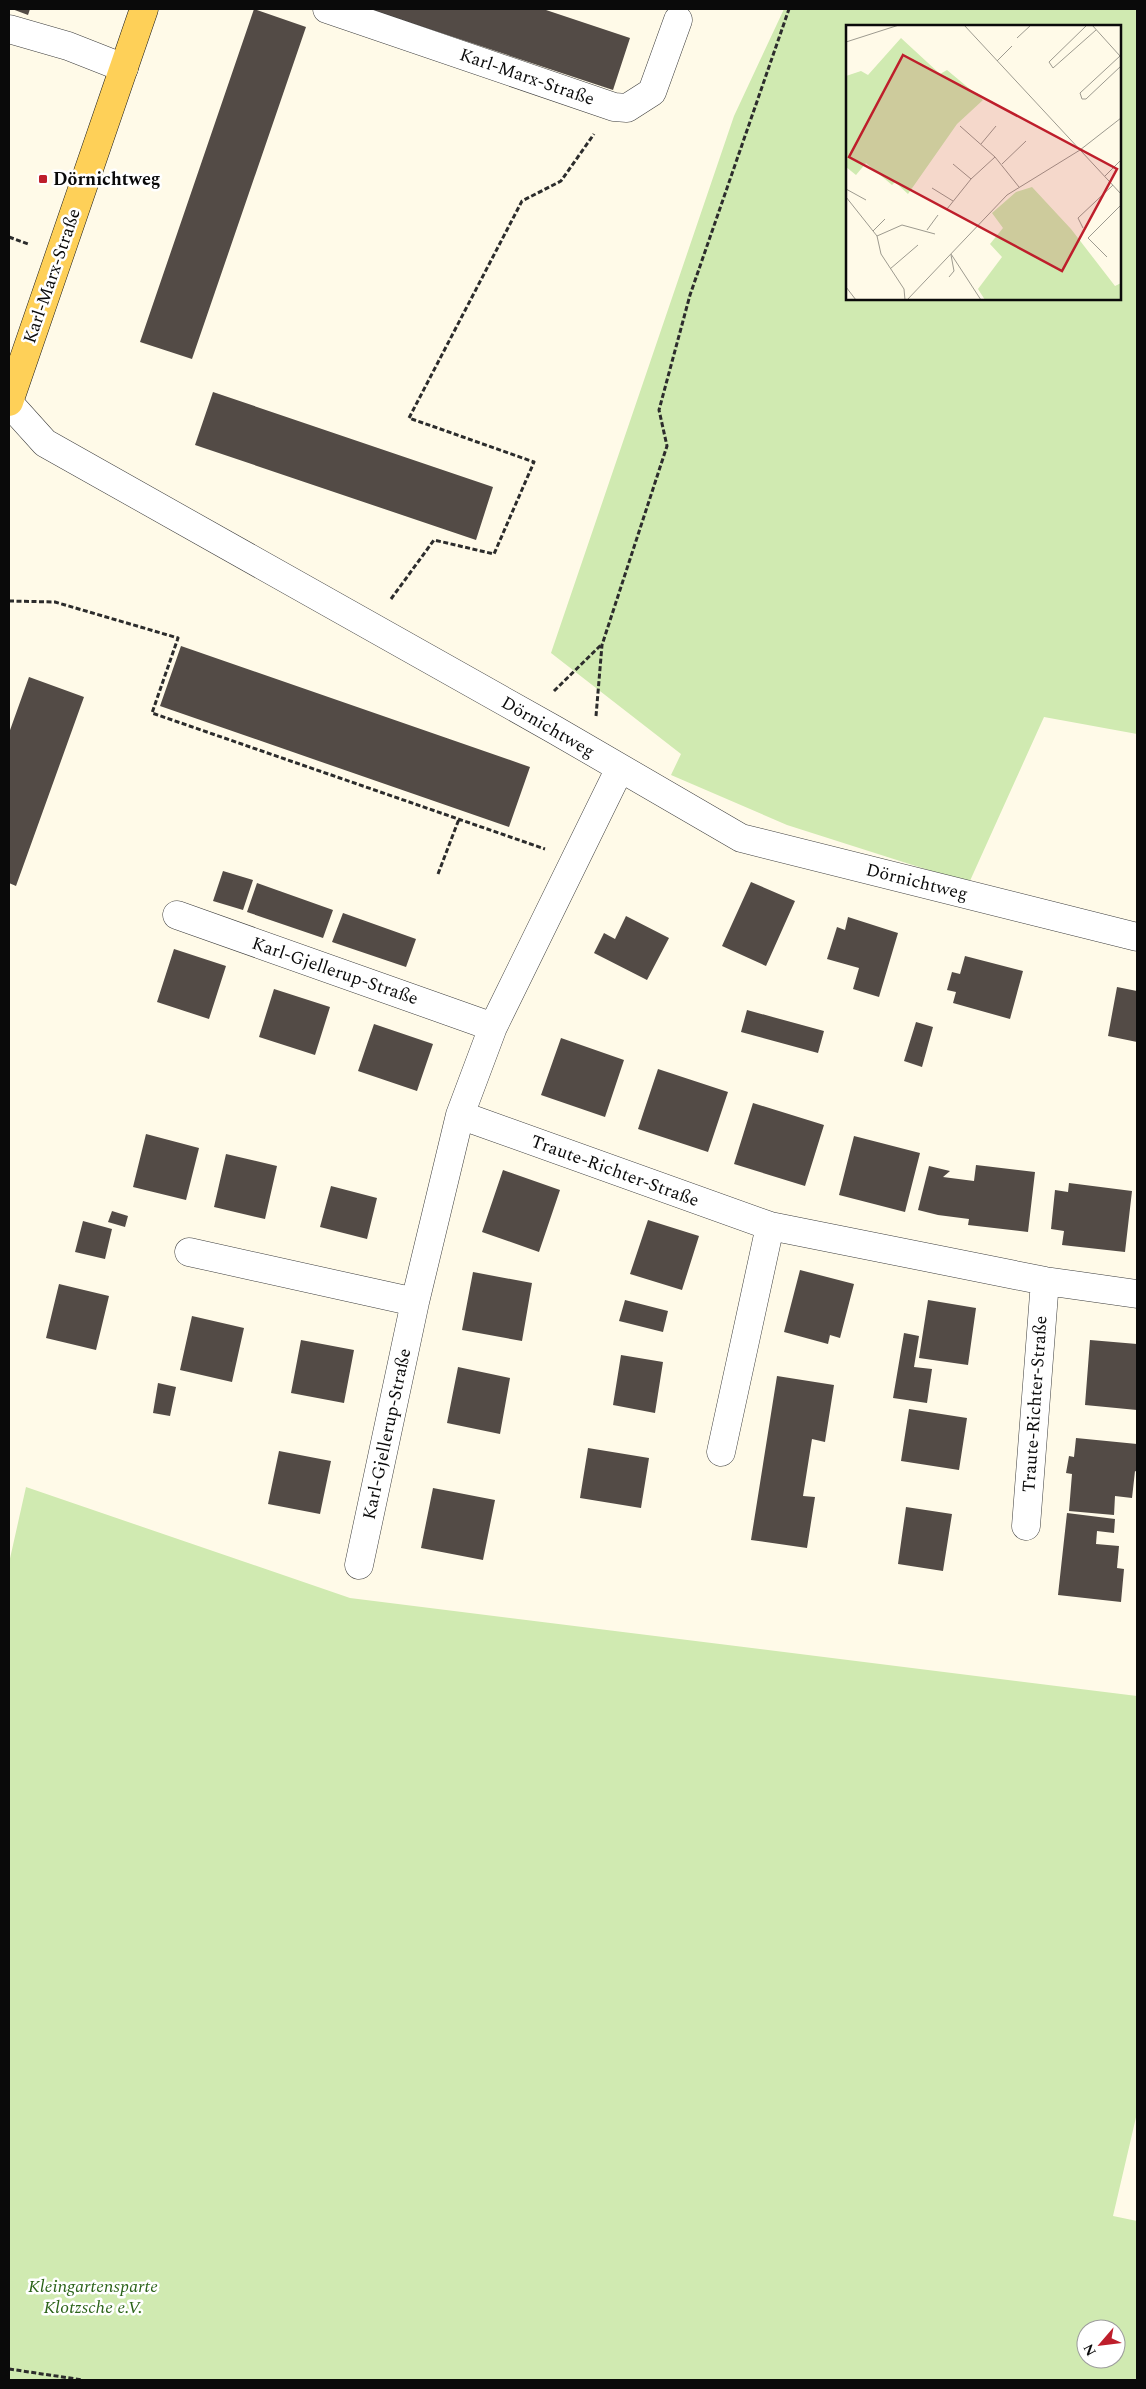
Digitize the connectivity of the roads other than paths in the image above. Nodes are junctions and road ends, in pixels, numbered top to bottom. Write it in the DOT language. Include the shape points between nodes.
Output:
graph roads {
  1 [pos="144,9"];
  2 [pos="327,9"];
  3 [pos="678,20"];
  4 [pos="9,29"];
  5 [pos="124,68"];
  6 [pos="9,402"];
  7 [pos="620,768"];
  8 [pos="177,915"];
  9 [pos="1137,937"];
  10 [pos="493,1027"];
  11 [pos="460,1115"];
  12 [pos="770,1226"];
  13 [pos="190,1252"];
  14 [pos="1045,1281"];
  15 [pos="1137,1294"];
  16 [pos="415,1302"];
  17 [pos="721,1452"];
  18 [pos="1026,1526"];
  19 [pos="359,1565"];
  1 -- 5 [label="main road, Karl-Marx-Straße"];
  2 -- 3 [label="street, Karl-Marx-Straße" via="614,107 627,108 652,92"];
  4 -- 5 [label="street" via="68,46"];
  5 -- 6 [label="main road, Karl-Marx-Straße"];
  6 -- 7 [label="street, Dörnichtweg" via="45,443"];
  7 -- 9 [label="street, Dörnichtweg" via="741,838"];
  7 -- 10 [label="street, Karl-Gjellerup-Straße"];
  8 -- 10 [label="street, Karl-Gjellerup-Straße"];
  10 -- 11 [label="street, Karl-Gjellerup-Straße"];
  11 -- 12 [label="street, Traute-Richter-Straße"];
  11 -- 16 [label="street, Karl-Gjellerup-Straße"];
  12 -- 14 [label="street, Traute-Richter-Straße"];
  12 -- 17 [label="street"];
  13 -- 16 [label="street"];
  14 -- 15 [label="street, Traute-Richter-Straße"];
  14 -- 18 [label="street, Traute-Richter-Straße"];
  16 -- 19 [label="street, Karl-Gjellerup-Straße"];
}
